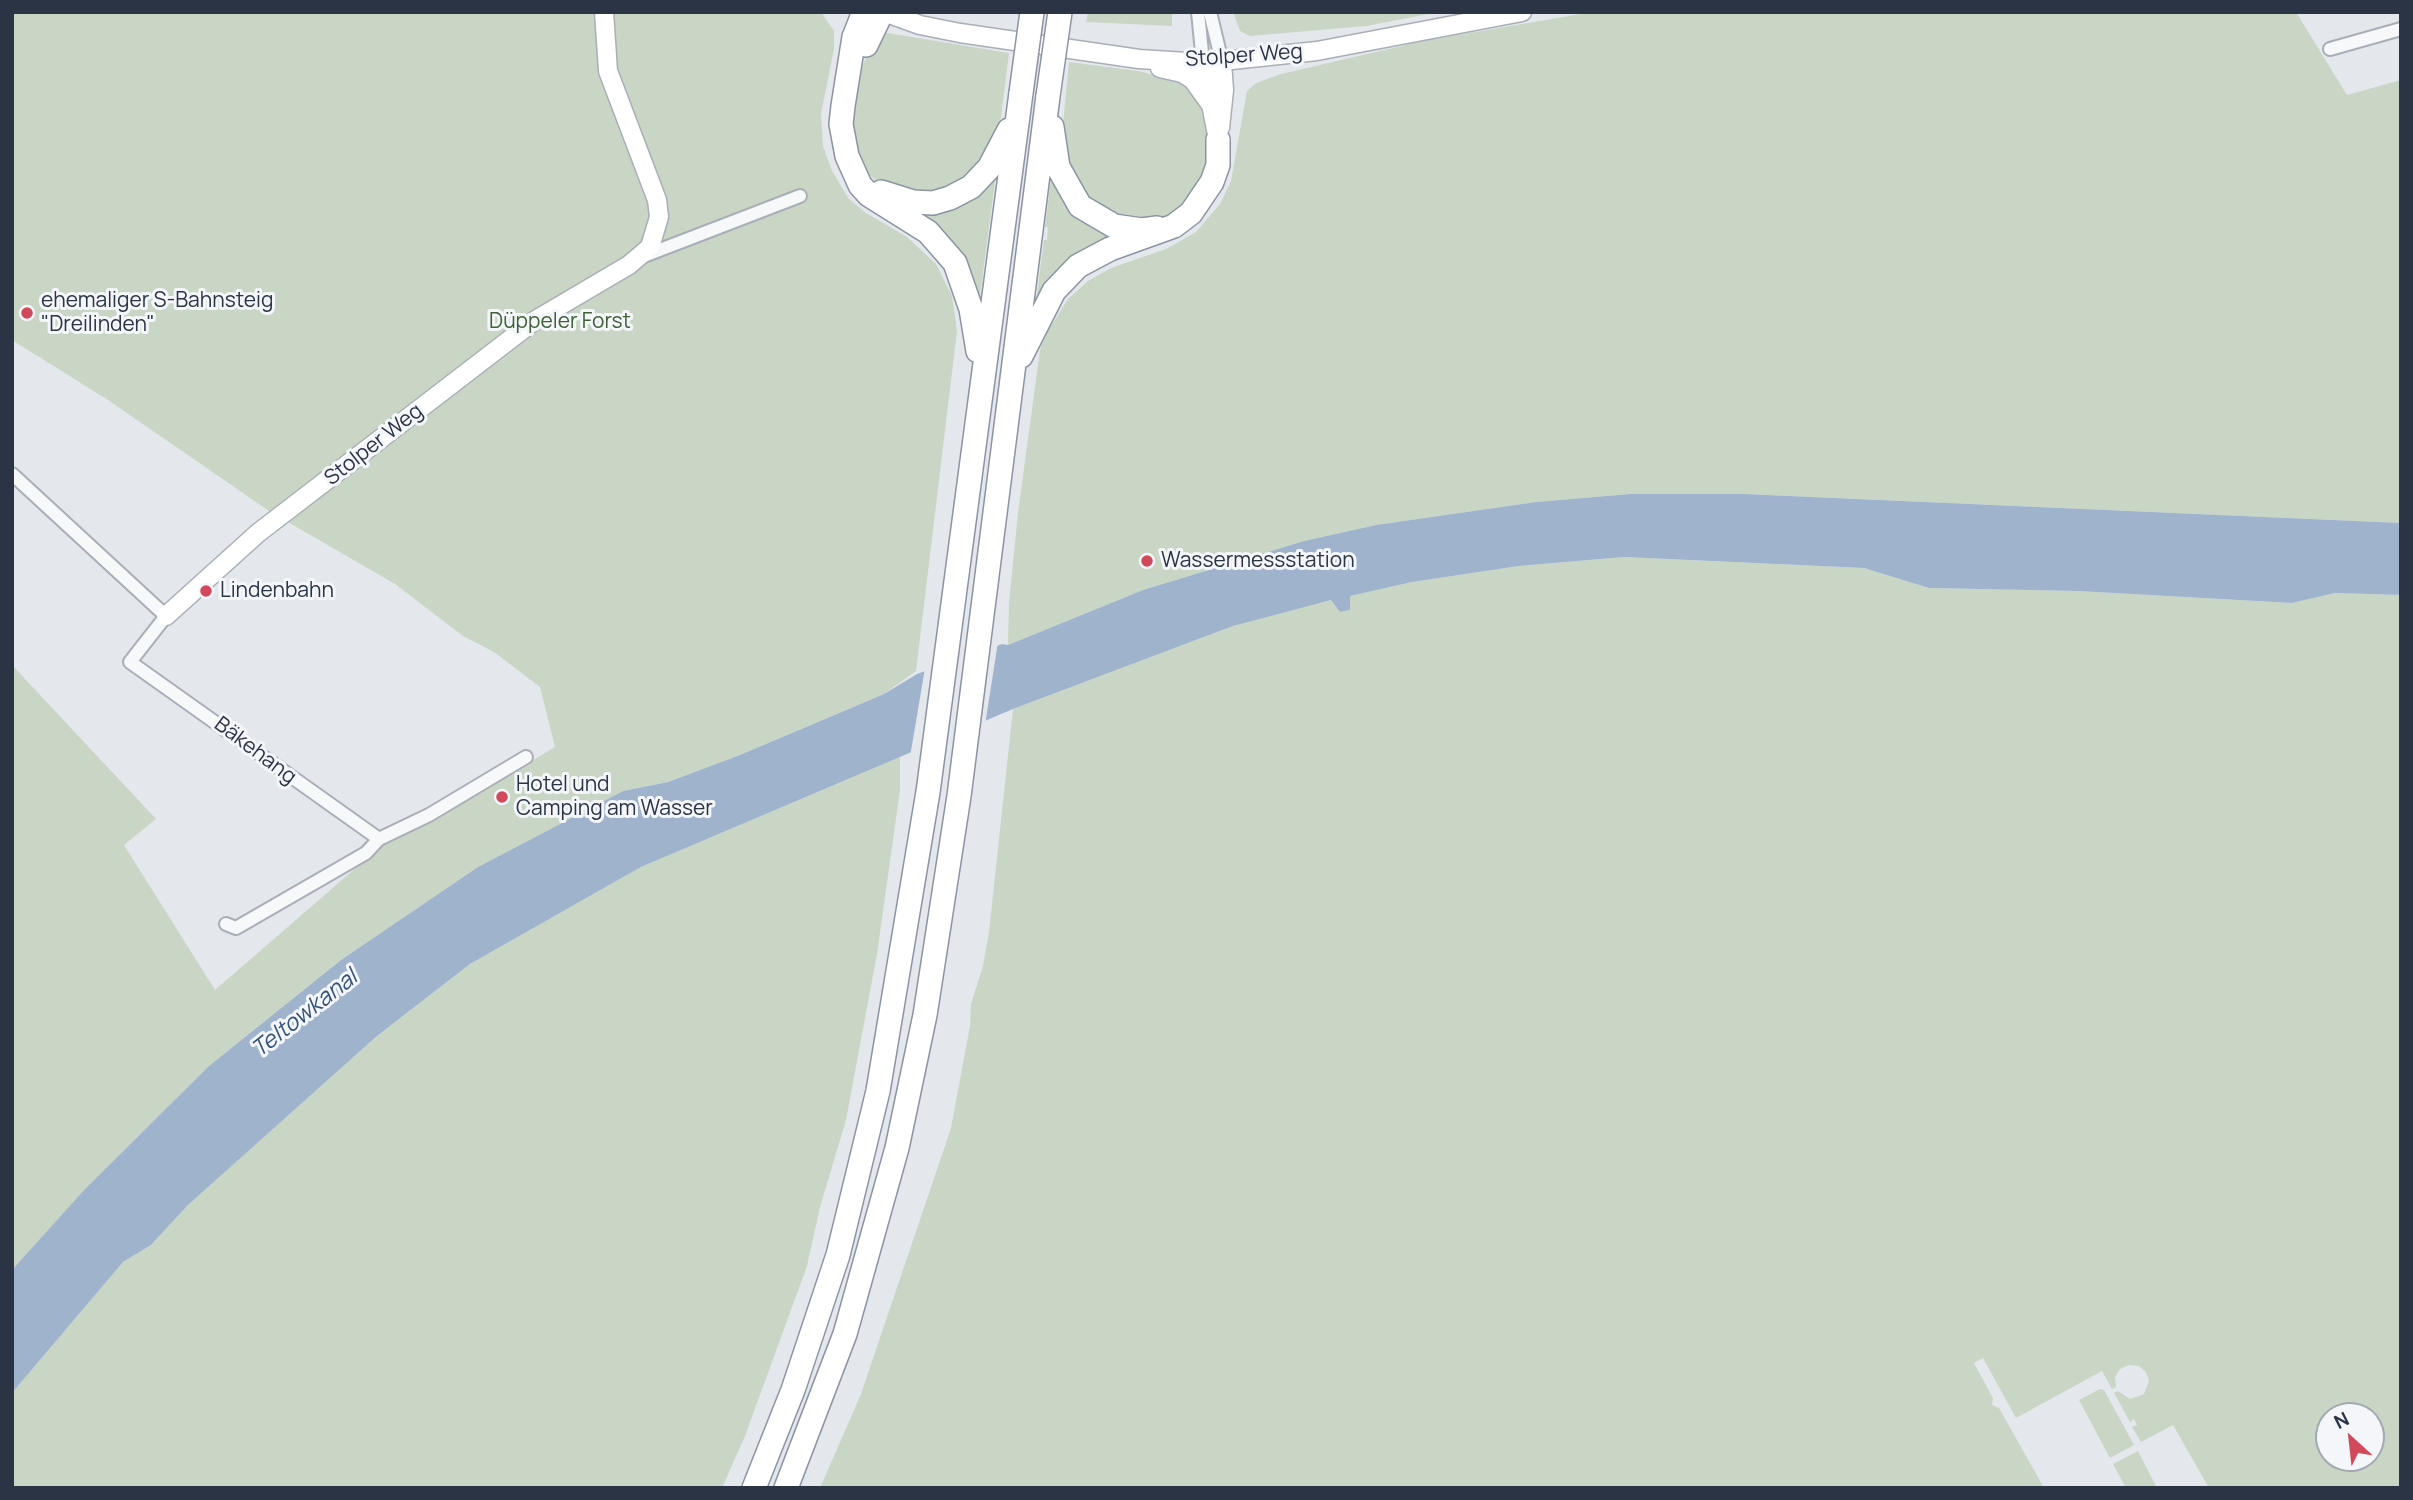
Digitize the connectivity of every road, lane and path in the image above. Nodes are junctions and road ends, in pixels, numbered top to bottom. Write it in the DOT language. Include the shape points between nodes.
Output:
graph roads {
  1 [pos="604,12"];
  2 [pos="883,12"];
  3 [pos="1031,12"];
  4 [pos="1060,12"];
  5 [pos="1198,12"];
  6 [pos="1210,12"];
  7 [pos="1522,12"];
  8 [pos="857,19"];
  9 [pos="2401,29"];
  10 [pos="2330,49"];
  11 [pos="1139,59"];
  12 [pos="1203,62"];
  13 [pos="1222,62"];
  14 [pos="845,93"];
  15 [pos="1048,96"];
  16 [pos="1020,100"];
  17 [pos="1211,105"];
  18 [pos="1218,140"];
  19 [pos="852,172"];
  20 [pos="800,195"];
  21 [pos="1174,226"];
  22 [pos="641,256"];
  23 [pos="982,375"];
  24 [pos="1012,378"];
  25 [pos="12,474"];
  26 [pos="166,616"];
  27 [pos="130,662"];
  28 [pos="526,757"];
  29 [pos="379,839"];
  30 [pos="226,923"];
  31 [pos="754,1488"];
  32 [pos="786,1488"];
  1 -- 22 [label="street, Stolper Weg" via="608,71 657,200 656,234"];
  2 -- 11 [label="street, Stolper Weg" via="960,33"];
  2 -- 14 [label="highway"];
  3 -- 16 [label="highway, bridge"];
  4 -- 15 [label="highway, bridge"];
  5 -- 12 [label="street"];
  6 -- 13 [label="street"];
  7 -- 13 [label="street, Stolper Weg" via="1317,51"];
  8 -- 14 [label="highway"];
  9 -- 10 [label="street"];
  11 -- 12 [label="street, Stolper Weg"];
  11 -- 17 [label="street" via="1193,80"];
  12 -- 13 [label="street, Stolper Weg"];
  12 -- 17 [label="street"];
  13 -- 18 [label="street"];
  14 -- 19 [label="highway" via="841,124"];
  15 -- 21 [label="highway" via="1058,167 1080,206 1114,226 1142,230"];
  15 -- 24 [label="highway"];
  16 -- 19 [label="highway" via="989,168 971,187 950,198 933,203 892,198"];
  16 -- 23 [label="highway"];
  17 -- 18 [label="street"];
  18 -- 21 [label="highway" via="1218,165 1212,182 1197,205"];
  19 -- 23 [label="highway" via="869,195 928,232 955,263 971,309"];
  20 -- 22 [label="street, Stolper Weg"];
  21 -- 24 [label="highway" via="1078,266 1040,315"];
  22 -- 26 [label="street, Stolper Weg" via="534,321 220,565"];
  23 -- 31 [label="highway" via="928,792 881,1079 855,1193 793,1390"];
  24 -- 32 [label="highway" via="959,796 927,1002 897,1149 845,1335"];
  25 -- 26 [label="street"];
  26 -- 27 [label="street, Stolper Weg"];
  27 -- 29 [label="street, Bäkehang"];
  28 -- 29 [label="street"];
  29 -- 30 [label="street" via="366,853 236,928"];
}
